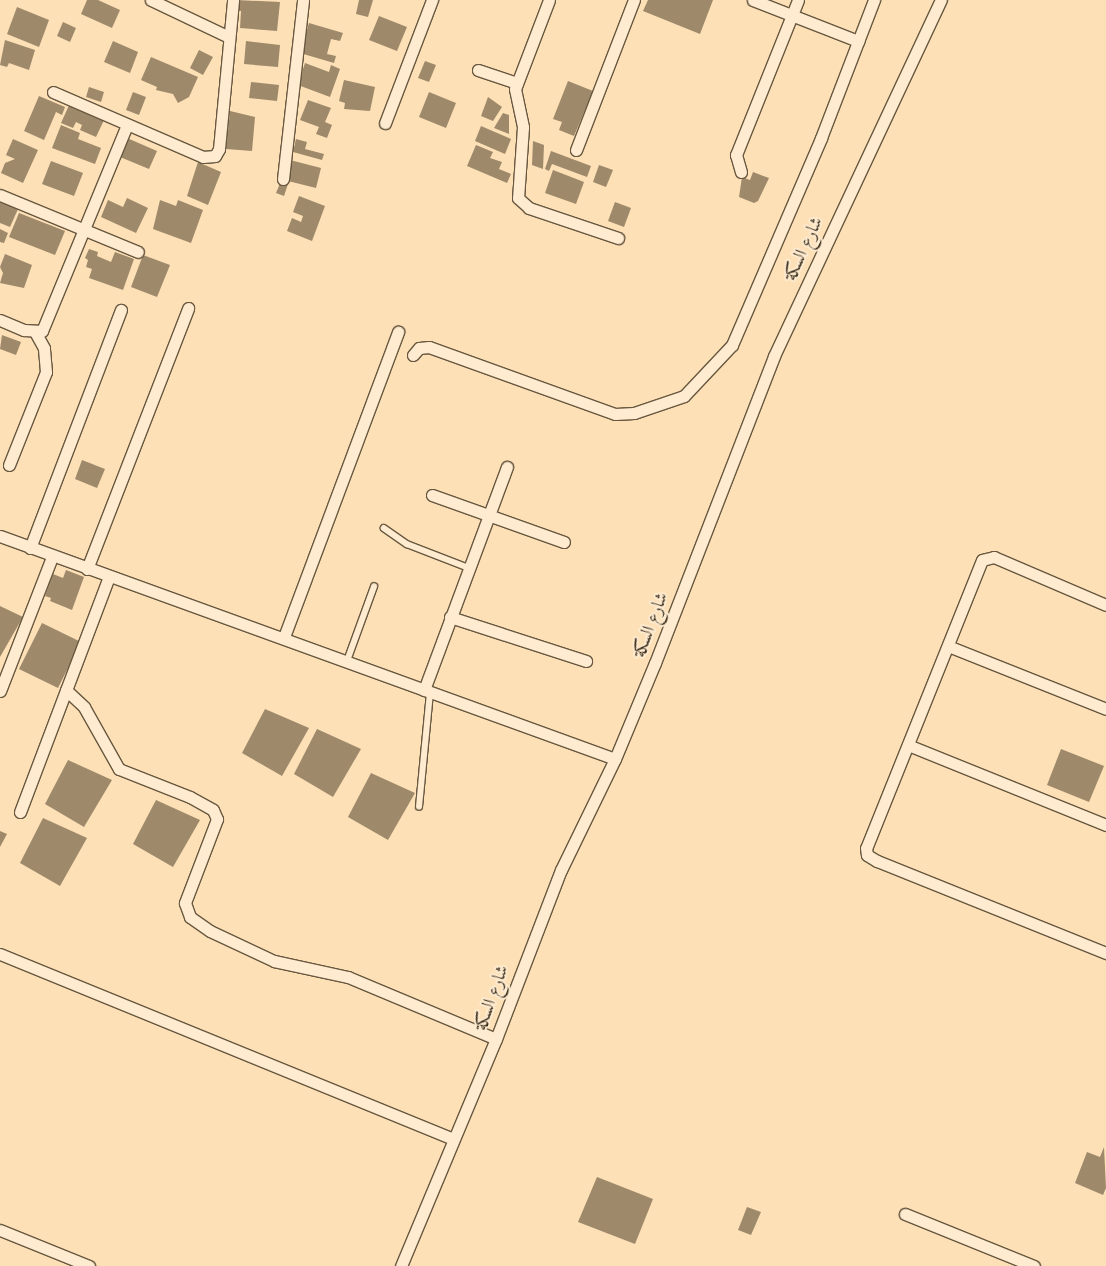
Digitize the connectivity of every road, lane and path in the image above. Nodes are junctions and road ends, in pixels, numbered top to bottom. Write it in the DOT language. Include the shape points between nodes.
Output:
graph roads {
  1 [pos="152,0"];
  2 [pos="233,0"];
  3 [pos="303,0"];
  4 [pos="432,0"];
  5 [pos="550,0"];
  6 [pos="634,0"];
  7 [pos="754,0"];
  8 [pos="798,0"];
  9 [pos="874,0"];
  10 [pos="941,0"];
  11 [pos="792,15"];
  12 [pos="229,37"];
  13 [pos="858,41"];
  14 [pos="478,70"];
  15 [pos="517,83"];
  16 [pos="53,92"];
  17 [pos="385,123"];
  18 [pos="127,125"];
  19 [pos="576,150"];
  20 [pos="740,172"];
  21 [pos="284,179"];
  22 [pos="0,195"];
  23 [pos="83,230"];
  24 [pos="618,238"];
  25 [pos="138,252"];
  26 [pos="188,308"];
  27 [pos="120,310"];
  28 [pos="0,320"];
  29 [pos="35,332"];
  30 [pos="398,332"];
  31 [pos="413,355"];
  32 [pos="9,465"];
  33 [pos="507,467"];
  34 [pos="432,495"];
  35 [pos="488,515"];
  36 [pos="384,528"];
  37 [pos="0,536"];
  38 [pos="564,542"];
  39 [pos="30,548"];
  40 [pos="52,557"];
  41 [pos="469,568"];
  42 [pos="87,569"];
  43 [pos="109,577"];
  44 [pos="374,587"];
  45 [pos="1106,605"];
  46 [pos="450,617"];
  47 [pos="284,637"];
  48 [pos="948,646"];
  49 [pos="586,660"];
  50 [pos="347,661"];
  51 [pos="66,690"];
  52 [pos="0,691"];
  53 [pos="427,691"];
  54 [pos="1106,710"];
  55 [pos="908,745"];
  56 [pos="615,758"];
  57 [pos="419,807"];
  58 [pos="20,812"];
  59 [pos="1106,825"];
  60 [pos="1106,953"];
  61 [pos="0,954"];
  62 [pos="496,1039"];
  63 [pos="452,1138"];
  64 [pos="905,1214"];
  65 [pos="0,1230"];
  66 [pos="89,1266"];
  67 [pos="401,1266"];
  68 [pos="1034,1266"];
  1 -- 12 [label="street"];
  2 -- 12 [label="street"];
  3 -- 21 [label="street"];
  4 -- 17 [label="street"];
  5 -- 15 [label="street"];
  6 -- 19 [label="street"];
  7 -- 11 [label="street"];
  8 -- 11 [label="street"];
  9 -- 13 [label="street"];
  10 -- 56 [label="street, شارع السكة" via="774,356"];
  11 -- 13 [label="street"];
  11 -- 20 [label="street" via="736,155"];
  12 -- 18 [label="street" via="219,149 215,156 203,157"];
  13 -- 31 [label="street" via="821,138 732,345 684,396 634,413 615,414 429,347 419,348"];
  14 -- 15 [label="street"];
  15 -- 24 [label="street" via="524,127 517,191 522,203"];
  16 -- 18 [label="street"];
  18 -- 23 [label="street"];
  22 -- 23 [label="street"];
  23 -- 25 [label="street"];
  23 -- 29 [label="street" via="46,324 42,331"];
  26 -- 42 [label="street"];
  27 -- 39 [label="street"];
  28 -- 29 [label="street"];
  29 -- 32 [label="street" via="44,348 46,372"];
  30 -- 47 [label="street"];
  33 -- 35 [label="street"];
  34 -- 35 [label="street"];
  35 -- 38 [label="street"];
  35 -- 41 [label="street"];
  36 -- 41 [label="lane" via="407,544"];
  37 -- 39 [label="street"];
  39 -- 40 [label="street"];
  40 -- 42 [label="street"];
  40 -- 52 [label="street"];
  41 -- 46 [label="street"];
  42 -- 43 [label="street"];
  43 -- 47 [label="street"];
  43 -- 51 [label="street"];
  44 -- 50 [label="lane"];
  45 -- 48 [label="street" via="988,558 982,560"];
  46 -- 49 [label="street"];
  46 -- 53 [label="street"];
  47 -- 50 [label="street"];
  48 -- 54 [label="street"];
  48 -- 55 [label="street"];
  50 -- 53 [label="street"];
  51 -- 58 [label="street"];
  51 -- 62 [label="street" via="84,707 119,769 190,797 213,810 217,819 185,903 190,917 210,931 274,961 348,977"];
  53 -- 56 [label="street"];
  53 -- 57 [label="lane"];
  55 -- 59 [label="street"];
  55 -- 60 [label="street" via="866,840 867,855"];
  56 -- 62 [label="street, شارع السكة" via="560,870"];
  61 -- 63 [label="street"];
  62 -- 63 [label="street, شارع السكة"];
  63 -- 67 [label="street, شارع السكة"];
  64 -- 68 [label="street"];
  65 -- 66 [label="street"];
}
